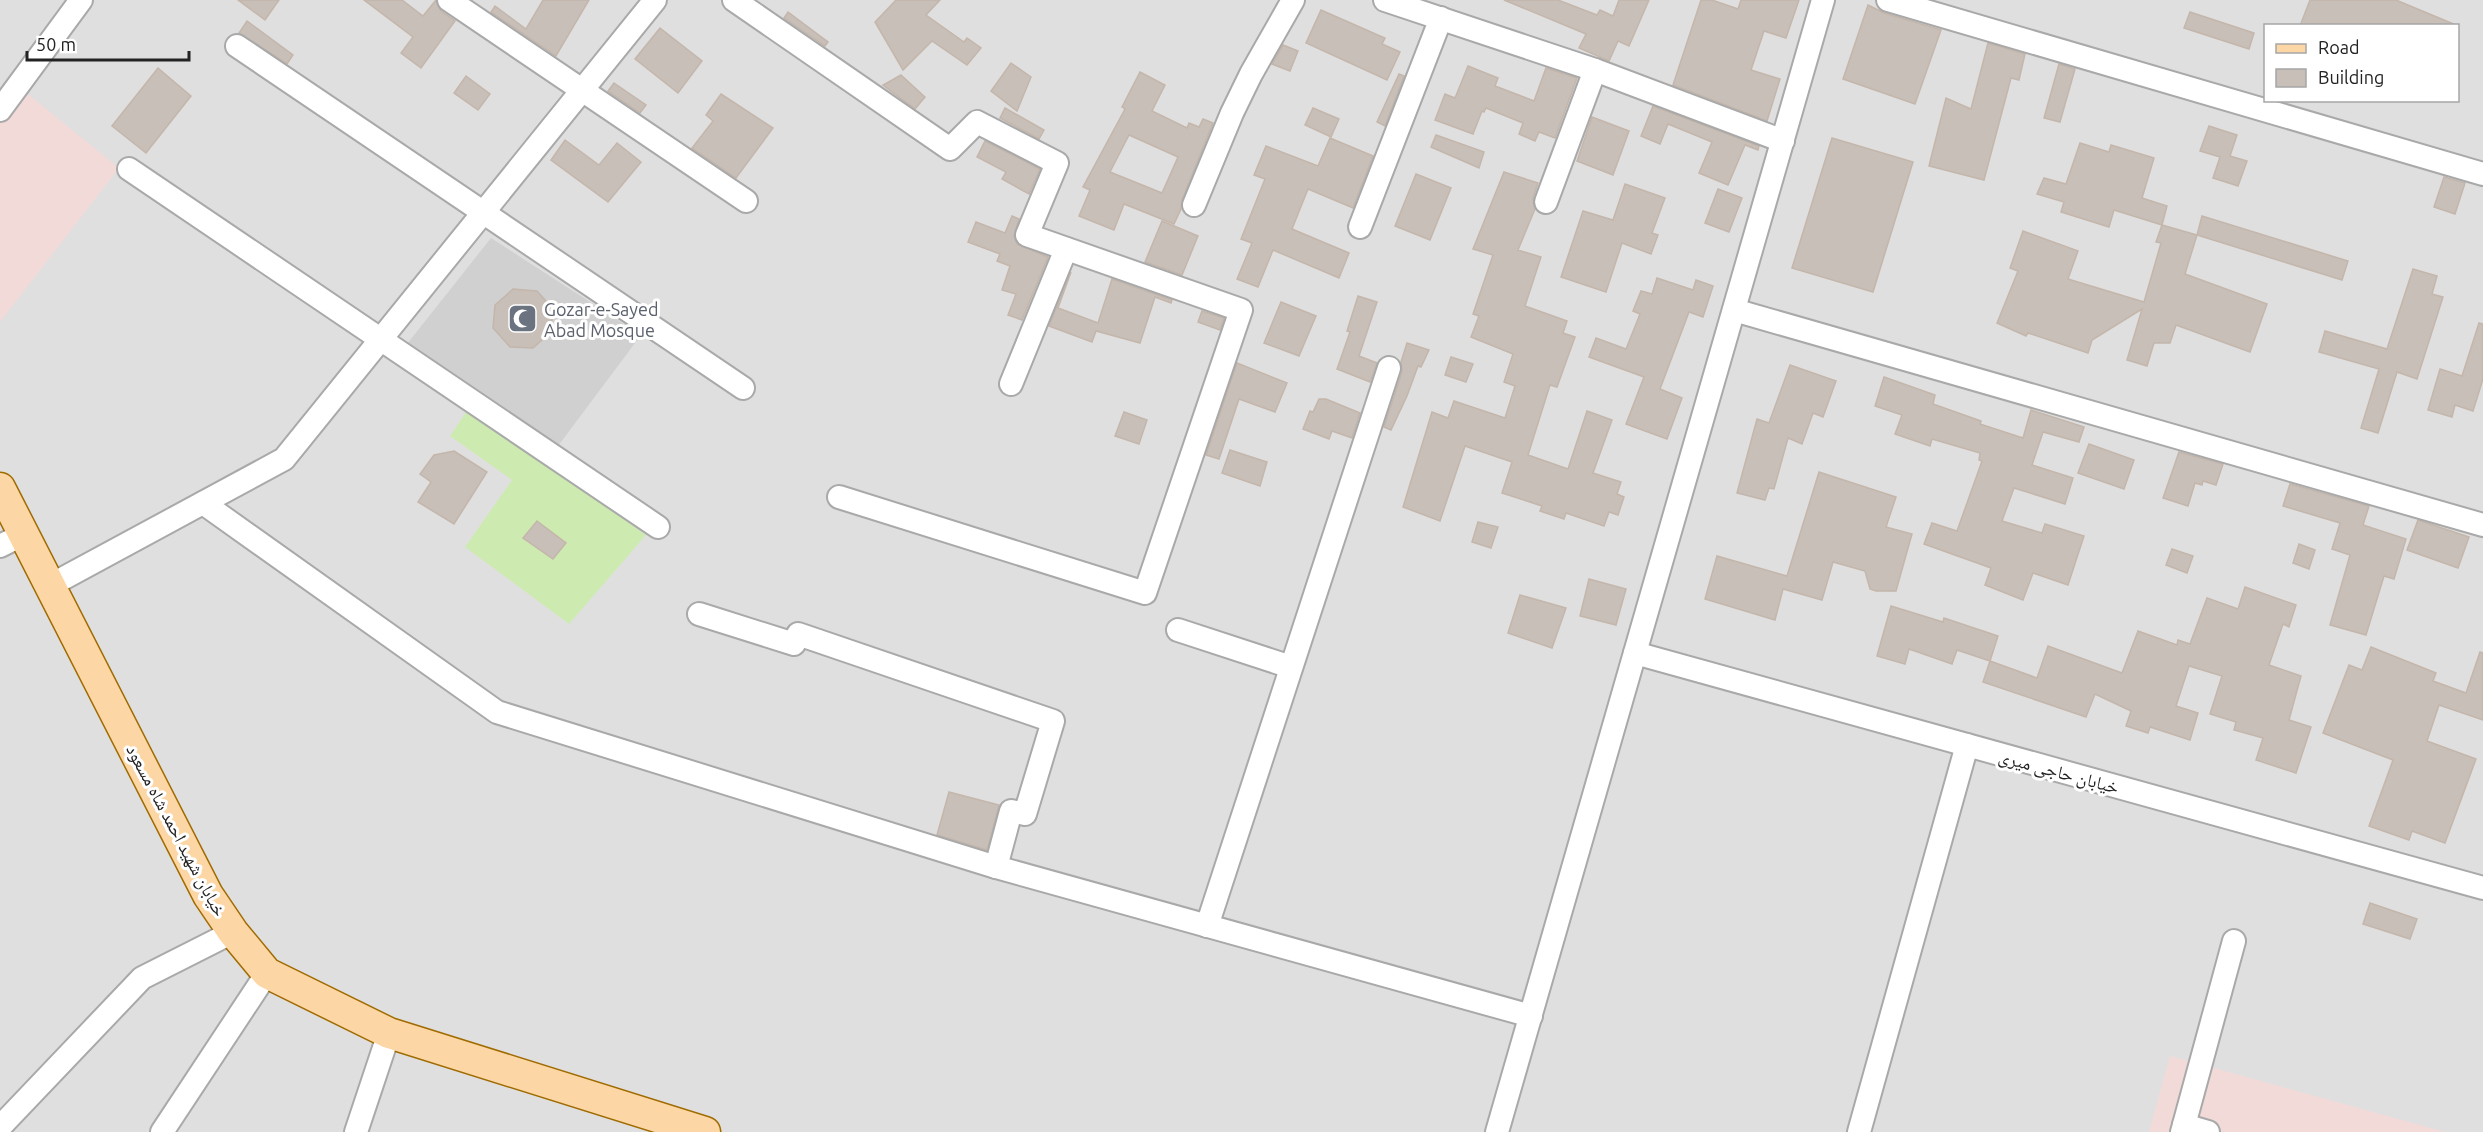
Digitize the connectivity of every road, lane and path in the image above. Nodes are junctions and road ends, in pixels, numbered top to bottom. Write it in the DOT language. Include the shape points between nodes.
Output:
graph roads {
  1 [pos="81,0"];
  2 [pos="449,0"];
  3 [pos="655,0"];
  4 [pos="734,0"];
  5 [pos="1293,0"];
  6 [pos="1385,0"];
  7 [pos="1823,0"];
  8 [pos="1888,0"];
  9 [pos="1431,11"];
  10 [pos="237,46"];
  11 [pos="1595,70"];
  12 [pos="583,89"];
  13 [pos="0,110"];
  14 [pos="1783,141"];
  15 [pos="129,169"];
  16 [pos="2483,174"];
  17 [pos="746,201"];
  18 [pos="1546,202"];
  19 [pos="1194,205"];
  20 [pos="482,214"];
  21 [pos="1360,227"];
  22 [pos="1066,249"];
  23 [pos="1734,310"];
  24 [pos="380,339"];
  25 [pos="1389,368"];
  26 [pos="1011,384"];
  27 [pos="743,388"];
  28 [pos="0,488"];
  29 [pos="840,497"];
  30 [pos="203,502"];
  31 [pos="2483,525"];
  32 [pos="658,527"];
  33 [pos="12,540"];
  34 [pos="51,585"];
  35 [pos="699,614"];
  36 [pos="1178,630"];
  37 [pos="1635,653"];
  38 [pos="1291,667"];
  39 [pos="1967,745"];
  40 [pos="996,867"];
  41 [pos="2483,888"];
  42 [pos="1207,926"];
  43 [pos="233,932"];
  44 [pos="2234,941"];
  45 [pos="267,973"];
  46 [pos="1531,1016"];
  47 [pos="389,1033"];
  48 [pos="0,1127"];
  49 [pos="2183,1129"];
  50 [pos="162,1132"];
  51 [pos="356,1132"];
  52 [pos="704,1132"];
  53 [pos="1497,1132"];
  54 [pos="1859,1132"];
  55 [pos="2208,1132"];
  1 -- 13 [label="street"];
  2 -- 12 [label="street"];
  3 -- 12 [label="street"];
  4 -- 22 [label="street" via="950,148 977,122 1057,164 1027,235"];
  5 -- 19 [label="street" via="1232,113"];
  6 -- 9 [label="street"];
  7 -- 14 [label="street"];
  8 -- 16 [label="street"];
  9 -- 11 [label="street"];
  9 -- 21 [label="street"];
  10 -- 20 [label="street"];
  11 -- 14 [label="street"];
  11 -- 18 [label="street"];
  12 -- 17 [label="street"];
  12 -- 20 [label="street"];
  14 -- 23 [label="street"];
  15 -- 24 [label="street"];
  20 -- 24 [label="street"];
  20 -- 27 [label="street"];
  22 -- 26 [label="street"];
  22 -- 29 [label="street" via="1241,310 1145,593"];
  23 -- 31 [label="street"];
  23 -- 37 [label="street"];
  24 -- 30 [label="street" via="284,459"];
  24 -- 32 [label="street"];
  25 -- 38 [label="street"];
  28 -- 33 [label="main road, خیابان شهید احمد شاه مسعود"];
  30 -- 34 [label="street"];
  30 -- 40 [label="street" via="497,712"];
  33 -- 34 [label="main road, خیابان شهید احمد شاه مسعود"];
  34 -- 43 [label="main road, خیابان شهید احمد شاه مسعود" via="208,895"];
  35 -- 40 [label="street" via="794,645 798,634 1053,721 1025,814 1011,811"];
  36 -- 38 [label="street"];
  37 -- 39 [label="street, خیابان حاجی میری"];
  37 -- 46 [label="street"];
  38 -- 42 [label="street"];
  39 -- 41 [label="street, خیابان حاجی میری"];
  39 -- 54 [label="street"];
  40 -- 42 [label="street"];
  42 -- 46 [label="street"];
  43 -- 45 [label="main road, خیابان شهید احمد شاه مسعود"];
  43 -- 48 [label="street" via="141,978"];
  44 -- 49 [label="street"];
  45 -- 47 [label="main road, خیابان شهید احمد شاه مسعود"];
  45 -- 50 [label="street"];
  46 -- 53 [label="street"];
  47 -- 51 [label="street"];
  47 -- 52 [label="main road, خیابان شهید احمد شاه مسعود"];
  49 -- 55 [label="street"];
}
